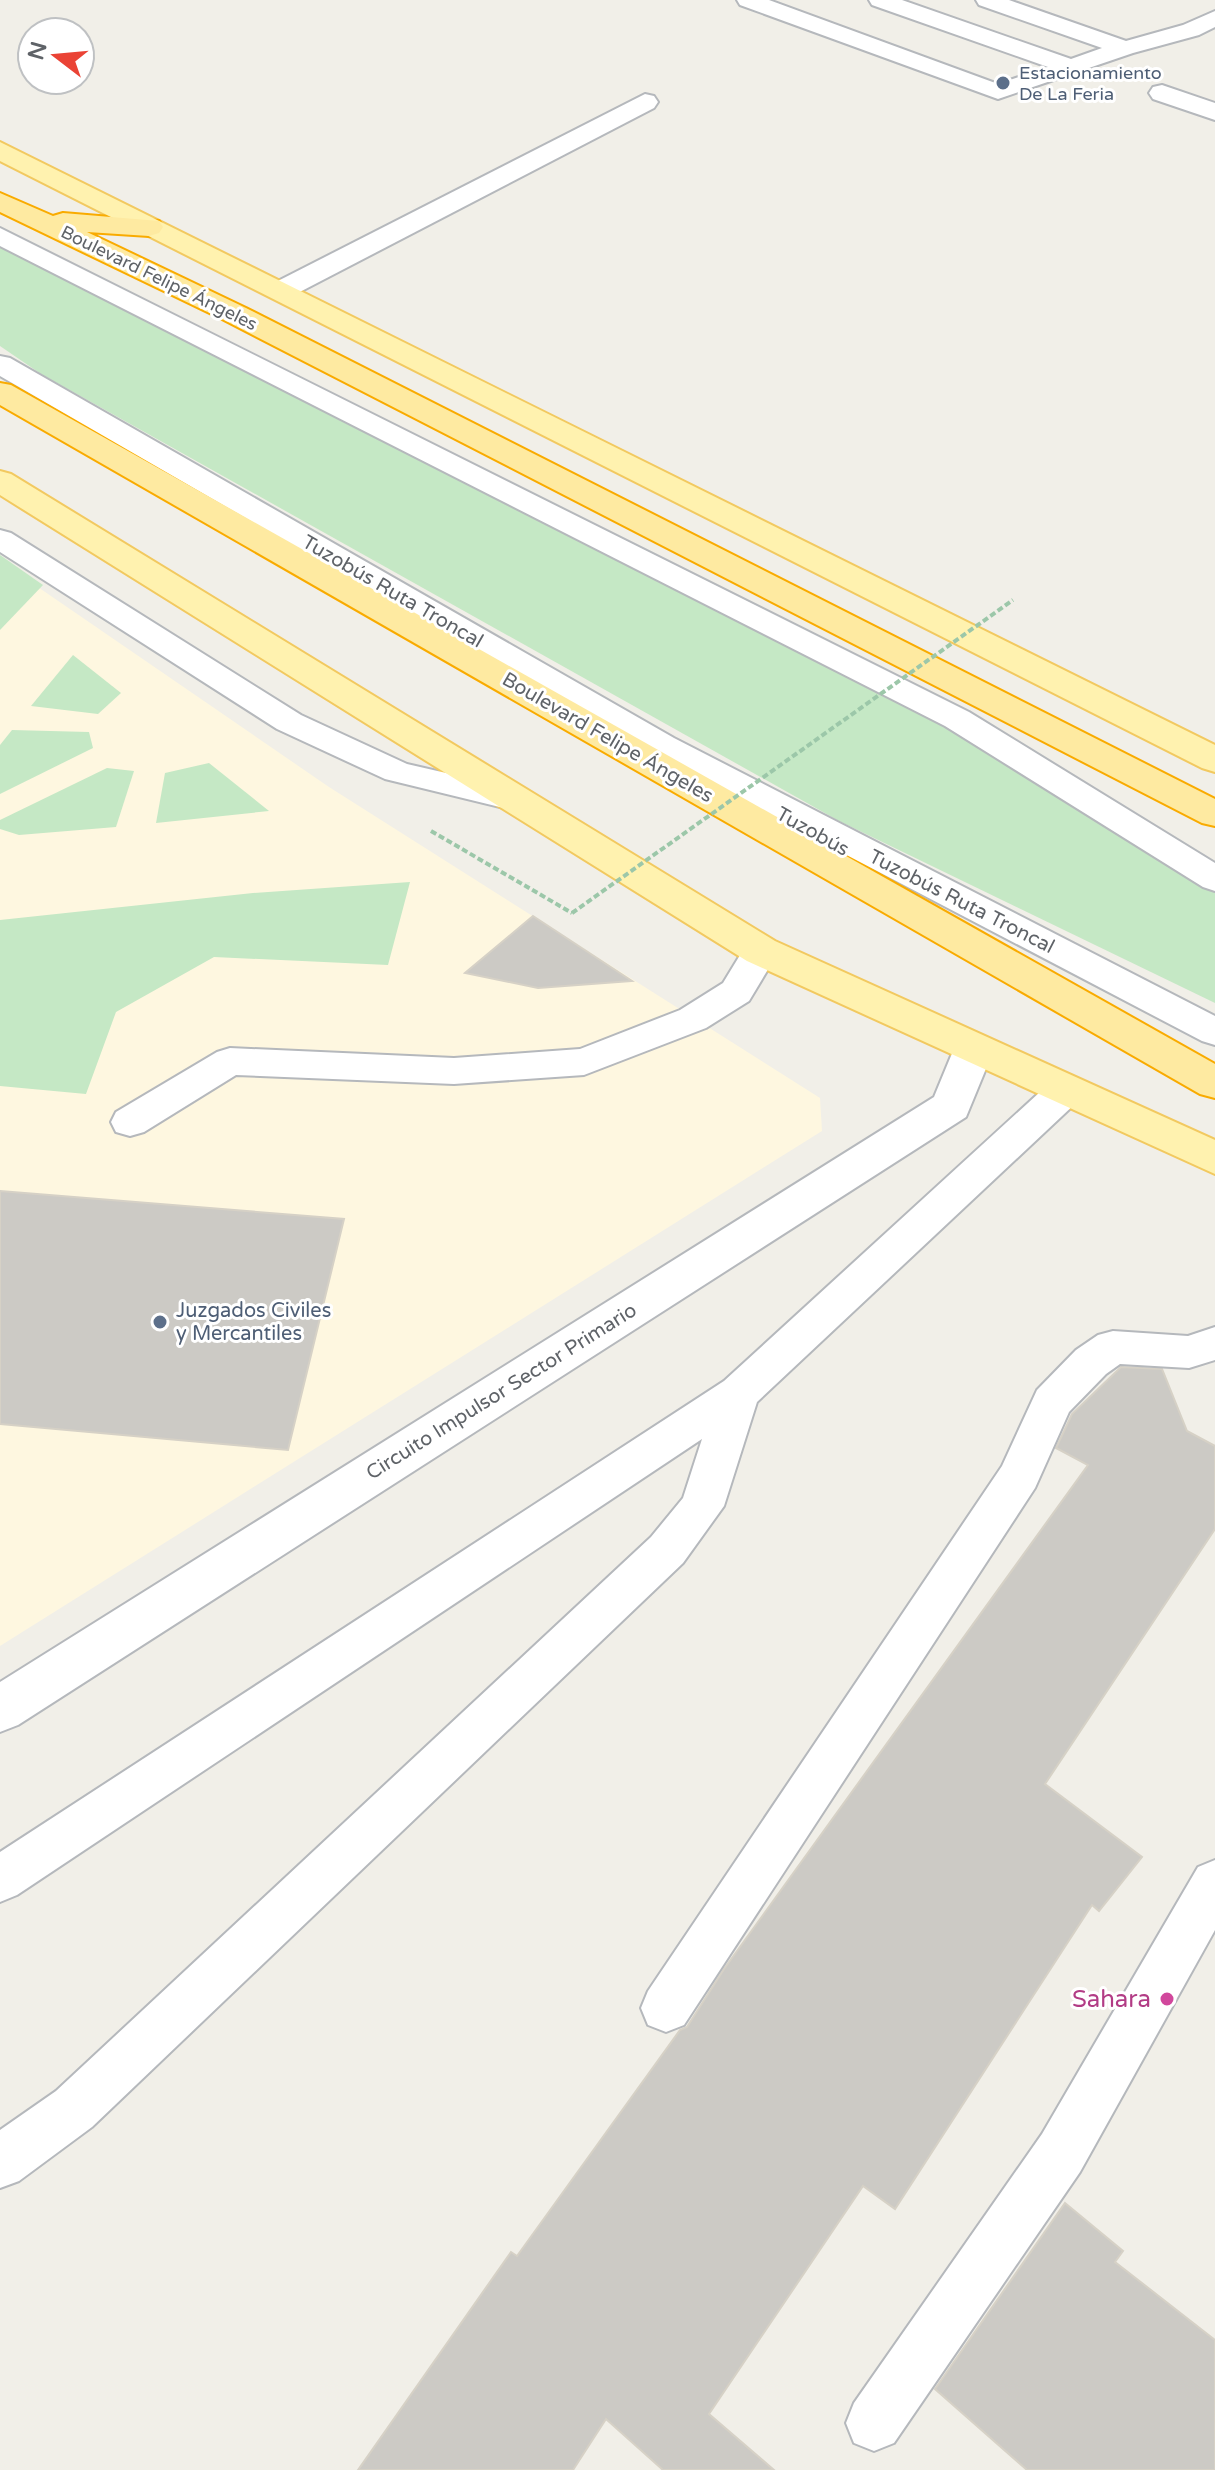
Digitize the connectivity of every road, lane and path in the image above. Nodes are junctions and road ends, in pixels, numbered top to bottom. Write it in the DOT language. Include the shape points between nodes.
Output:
graph roads {
  1 [pos="748,0"];
  2 [pos="880,0"];
  3 [pos="987,0"];
  4 [pos="1215,18"];
  5 [pos="1125,48"];
  6 [pos="1069,66"];
  7 [pos="1162,93"];
  8 [pos="645,102"];
  9 [pos="1215,112"];
  10 [pos="0,150"];
  11 [pos="0,201"];
  12 [pos="42,221"];
  13 [pos="149,227"];
  14 [pos="0,236"];
  15 [pos="282,290"];
  16 [pos="0,364"];
  17 [pos="0,392"];
  18 [pos="0,481"];
  19 [pos="0,539"];
  20 [pos="1013,600"];
  21 [pos="957,719"];
  22 [pos="662,745"];
  23 [pos="1215,760"];
  24 [pos="516,800"];
  25 [pos="1215,814"];
  26 [pos="1215,852"];
  27 [pos="1215,879"];
  28 [pos="572,913"];
  29 [pos="761,951"];
  30 [pos="1215,1032"];
  31 [pos="973,1049"];
  32 [pos="1215,1058"];
  33 [pos="1215,1083"];
  34 [pos="1065,1091"];
  35 [pos="130,1122"];
  36 [pos="1215,1158"];
  37 [pos="1215,1343"];
  38 [pos="739,1393"];
  39 [pos="0,1709"];
  40 [pos="0,1879"];
  41 [pos="1215,1883"];
  42 [pos="666,2008"];
  43 [pos="0,2162"];
  44 [pos="874,2423"];
  1 -- 6 [label="lane" via="998,92"];
  2 -- 6 [label="lane"];
  3 -- 5 [label="lane"];
  4 -- 5 [label="lane"];
  5 -- 6 [label="lane"];
  7 -- 9 [label="street"];
  8 -- 15 [label="street"];
  10 -- 13 [label="main road"];
  11 -- 12 [label="highway, Boulevard Felipe Ángeles"];
  12 -- 13 [label="highway"];
  12 -- 25 [label="highway, Boulevard Felipe Ángeles" via="235,314"];
  13 -- 15 [label="main road"];
  14 -- 21 [label="lane"];
  15 -- 23 [label="main road"];
  16 -- 22 [label="lane, Tuzobús Ruta Troncal"];
  17 -- 33 [label="highway, Boulevard Felipe Ángeles"];
  18 -- 24 [label="main road"];
  19 -- 24 [label="lane" via="289,722 397,772"];
  20 -- 28 [label="path, bridge"];
  21 -- 26 [label="lane"];
  21 -- 27 [label="lane"];
  22 -- 30 [label="lane, Tuzobús Ruta Troncal"];
  22 -- 32 [label="lane, Tuzobús"];
  24 -- 29 [label="main road"];
  29 -- 31 [label="main road"];
  29 -- 35 [label="lane" via="736,992 693,1019 584,1062 454,1071 230,1061"];
  31 -- 34 [label="main road"];
  31 -- 39 [label="street, Circuito Impulsor Sector Primario" via="951,1106"];
  34 -- 36 [label="main road"];
  34 -- 38 [label="lane"];
  37 -- 42 [label="lane" via="1189,1352 1113,1347 1052,1402 1020,1475"];
  38 -- 40 [label="lane"];
  38 -- 43 [label="lane" via="702,1506 667,1550 74,2109"];
  41 -- 44 [label="lane" via="1061,2153"];
}
